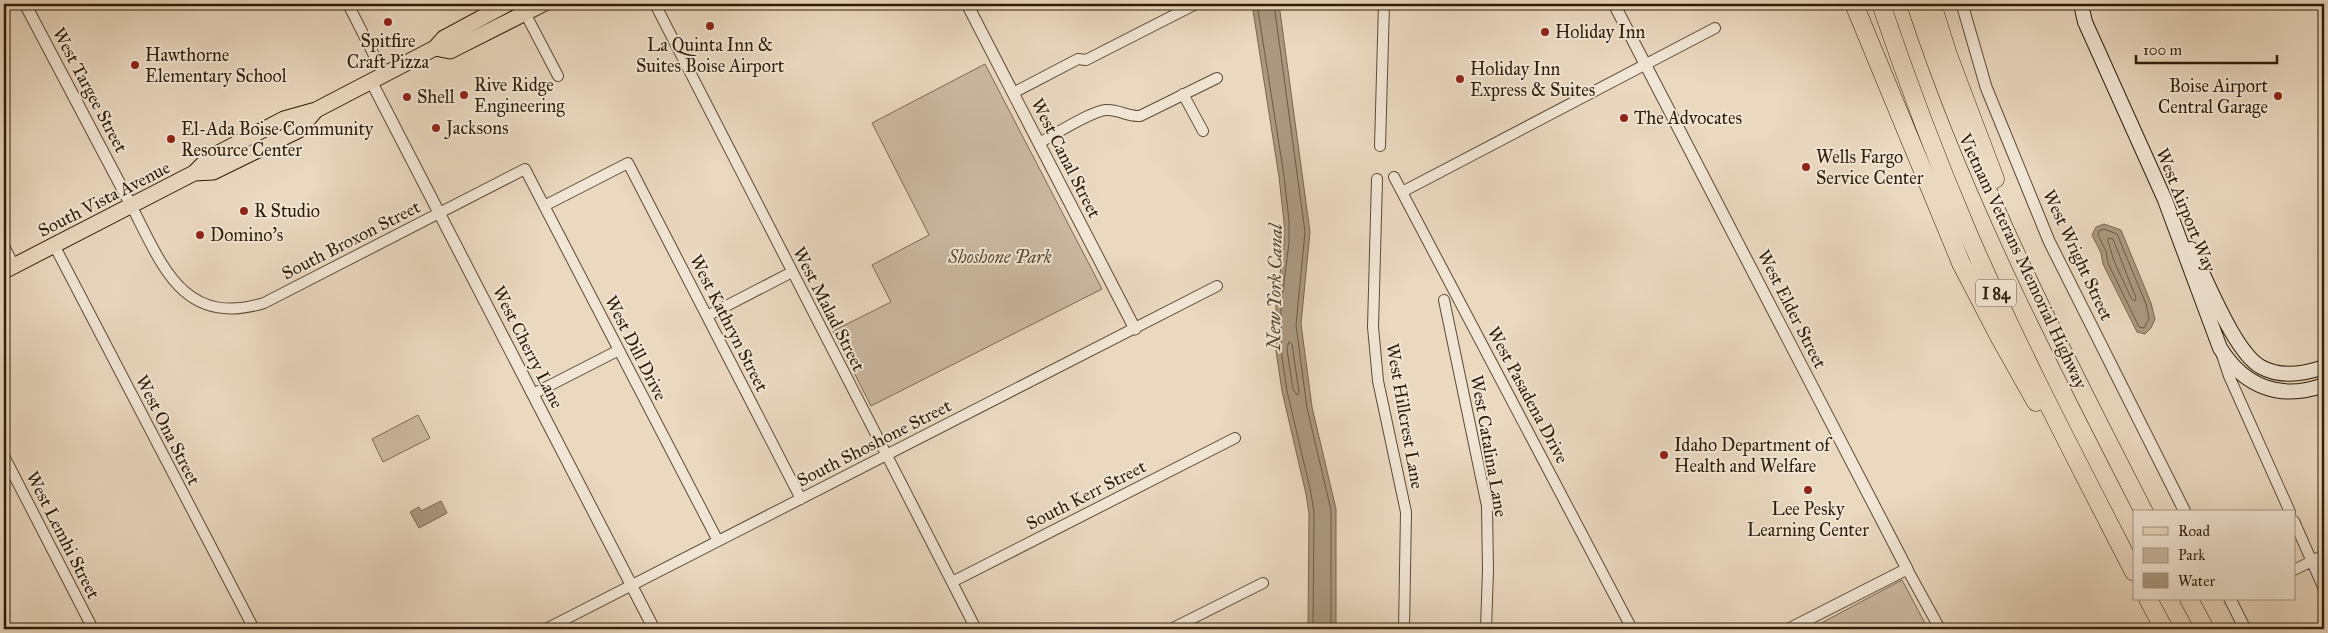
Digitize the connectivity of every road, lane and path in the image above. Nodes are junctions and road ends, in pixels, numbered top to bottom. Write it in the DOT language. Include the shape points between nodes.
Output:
graph roads {
  1 [pos="25,4"];
  2 [pos="348,4"];
  3 [pos="507,4"];
  4 [pos="543,4"];
  5 [pos="654,4"];
  6 [pos="967,4"];
  7 [pos="1196,4"];
  8 [pos="1384,4"];
  9 [pos="1614,4"];
  10 [pos="1854,4"];
  11 [pos="1880,4"];
  12 [pos="1916,4"];
  13 [pos="1932,4"];
  14 [pos="1962,4"];
  15 [pos="2081,4"];
  16 [pos="525,13"];
  17 [pos="1716,28"];
  18 [pos="435,48"];
  19 [pos="1645,65"];
  20 [pos="558,76"];
  21 [pos="377,78"];
  22 [pos="1217,78"];
  23 [pos="1013,93"];
  24 [pos="1183,94"];
  25 [pos="1203,131"];
  26 [pos="1039,143"];
  27 [pos="1380,146"];
  28 [pos="525,169"];
  29 [pos="1394,177"];
  30 [pos="1377,179"];
  31 [pos="1402,192"];
  32 [pos="2165,200"];
  33 [pos="131,206"];
  34 [pos="544,206"];
  35 [pos="439,213"];
  36 [pos="54,245"];
  37 [pos="4,246"];
  38 [pos="9,269"];
  39 [pos="792,272"];
  40 [pos="1217,286"];
  41 [pos="187,295"];
  42 [pos="1444,300"];
  43 [pos="707,316"];
  44 [pos="1135,328"];
  45 [pos="2220,348"];
  46 [pos="619,350"];
  47 [pos="2324,366"];
  48 [pos="2324,385"];
  49 [pos="533,394"];
  50 [pos="2084,394"];
  51 [pos="1235,438"];
  52 [pos="4,456"];
  53 [pos="886,456"];
  54 [pos="801,499"];
  55 [pos="2143,510"];
  56 [pos="2184,510"];
  57 [pos="2289,510"];
  58 [pos="2103,512"];
  59 [pos="2296,525"];
  60 [pos="718,541"];
  61 [pos="2324,556"];
  62 [pos="2312,561"];
  63 [pos="1907,569"];
  64 [pos="2296,569"];
  65 [pos="2133,570"];
  66 [pos="952,582"];
  67 [pos="1263,583"];
  68 [pos="632,585"];
  69 [pos="2324,589"];
  70 [pos="2149,600"];
  71 [pos="2190,600"];
  72 [pos="2231,600"];
  73 [pos="93,629"];
  74 [pos="254,629"];
  75 [pos="546,629"];
  76 [pos="654,629"];
  77 [pos="974,629"];
  78 [pos="1171,629"];
  79 [pos="1404,629"];
  80 [pos="1486,629"];
  81 [pos="1632,629"];
  82 [pos="1789,629"];
  83 [pos="1940,629"];
  84 [pos="2164,629"];
  85 [pos="2205,629"];
  86 [pos="2246,629"];
  1 -- 33 [label="street, West Targee Street"];
  2 -- 21 [label="street, West Cherry Lane"];
  3 -- 18 [label="main road, South Vista Avenue" via="444,38"];
  4 -- 16 [label="main road, South Vista Avenue"];
  5 -- 39 [label="street, West Malad Street"];
  6 -- 23 [label="street, West Canal Street"];
  7 -- 23 [label="street"];
  8 -- 27 [label="street"];
  9 -- 19 [label="street, West Elder Street"];
  10 -- 58 [label="highway" via="1962,263 2027,387"];
  11 -- 58 [label="highway, Vietnam Veterans Memorial Highway / I 84" via="1968,234"];
  12 -- 50 [label="highway, Vietnam Veterans Memorial Highway / I 84" via="1948,95 1989,194"];
  13 -- 50 [label="highway" via="1971,119"];
  14 -- 56 [label="street, West Wright Street" via="1986,87 2049,241"];
  15 -- 32 [label="main road, West Airport Way" via="2085,22"];
  16 -- 18 [label="main road, South Vista Avenue" via="450,51"];
  16 -- 20 [label="street"];
  17 -- 19 [label="street"];
  18 -- 21 [label="main road, South Vista Avenue"];
  19 -- 31 [label="street"];
  19 -- 63 [label="street, West Elder Street"];
  21 -- 33 [label="main road, South Vista Avenue" via="316,110 299,130 213,172 194,173"];
  21 -- 35 [label="street, West Cherry Lane"];
  22 -- 24 [label="street"];
  23 -- 26 [label="street, West Canal Street"];
  24 -- 25 [label="street"];
  24 -- 26 [label="street" via="1140,116 1099,111"];
  26 -- 44 [label="street, West Canal Street"];
  28 -- 34 [label="street, West Dill Drive"];
  28 -- 35 [label="street, South Broxon Street"];
  29 -- 31 [label="street, West Pasadena Drive"];
  30 -- 79 [label="street, West Hillcrest Lane" via="1373,327 1378,381 1406,512"];
  31 -- 81 [label="street, West Pasadena Drive"];
  32 -- 45 [label="main road, West Airport Way"];
  32 -- 47 [label="main road" via="2244,352 2261,367 2284,374 2309,372"];
  33 -- 36 [label="main road, South Vista Avenue"];
  33 -- 41 [label="street, West Targee Street" via="165,270"];
  34 -- 43 [label="street, West Kathryn Street" via="628,163"];
  34 -- 46 [label="street, West Dill Drive"];
  35 -- 41 [label="street, South Broxon Street" via="264,303 227,310 211,307"];
  35 -- 49 [label="street, West Cherry Lane"];
  36 -- 38 [label="main road, South Vista Avenue"];
  36 -- 74 [label="street, West Ona Street"];
  37 -- 38 [label="street"];
  39 -- 43 [label="street"];
  39 -- 53 [label="street, West Malad Street"];
  40 -- 44 [label="street, South Shoshone Street"];
  42 -- 80 [label="street, West Catalina Lane" via="1486,506"];
  43 -- 54 [label="street, West Kathryn Street"];
  44 -- 53 [label="street, South Shoshone Street"];
  45 -- 48 [label="main road" via="2238,372 2256,384 2298,393"];
  45 -- 57 [label="street, West Airport Way" via="2229,376"];
  46 -- 49 [label="street"];
  46 -- 60 [label="street, West Dill Drive"];
  49 -- 68 [label="street, West Cherry Lane"];
  50 -- 55 [label="highway, Vietnam Veterans Memorial Highway / I 84"];
  51 -- 66 [label="street, South Kerr Street"];
  52 -- 73 [label="street, West Lemhi Street"];
  53 -- 54 [label="street, South Shoshone Street"];
  53 -- 66 [label="street, West Malad Street"];
  54 -- 60 [label="street, South Shoshone Street"];
  58 -- 65 [label="highway, Vietnam Veterans Memorial Highway / I 84"];
  59 -- 62 [label="street"];
  60 -- 68 [label="street, South Shoshone Street"];
  61 -- 62 [label="street"];
  62 -- 64 [label="street"];
  62 -- 69 [label="street"];
  63 -- 82 [label="street"];
  63 -- 83 [label="street, West Elder Street"];
  66 -- 77 [label="street, West Malad Street"];
  67 -- 78 [label="street"];
  68 -- 75 [label="street, South Shoshone Street"];
  68 -- 76 [label="street, West Cherry Lane"];
  70 -- 84 [label="highway"];
  71 -- 85 [label="highway"];
  72 -- 86 [label="street"];
}
